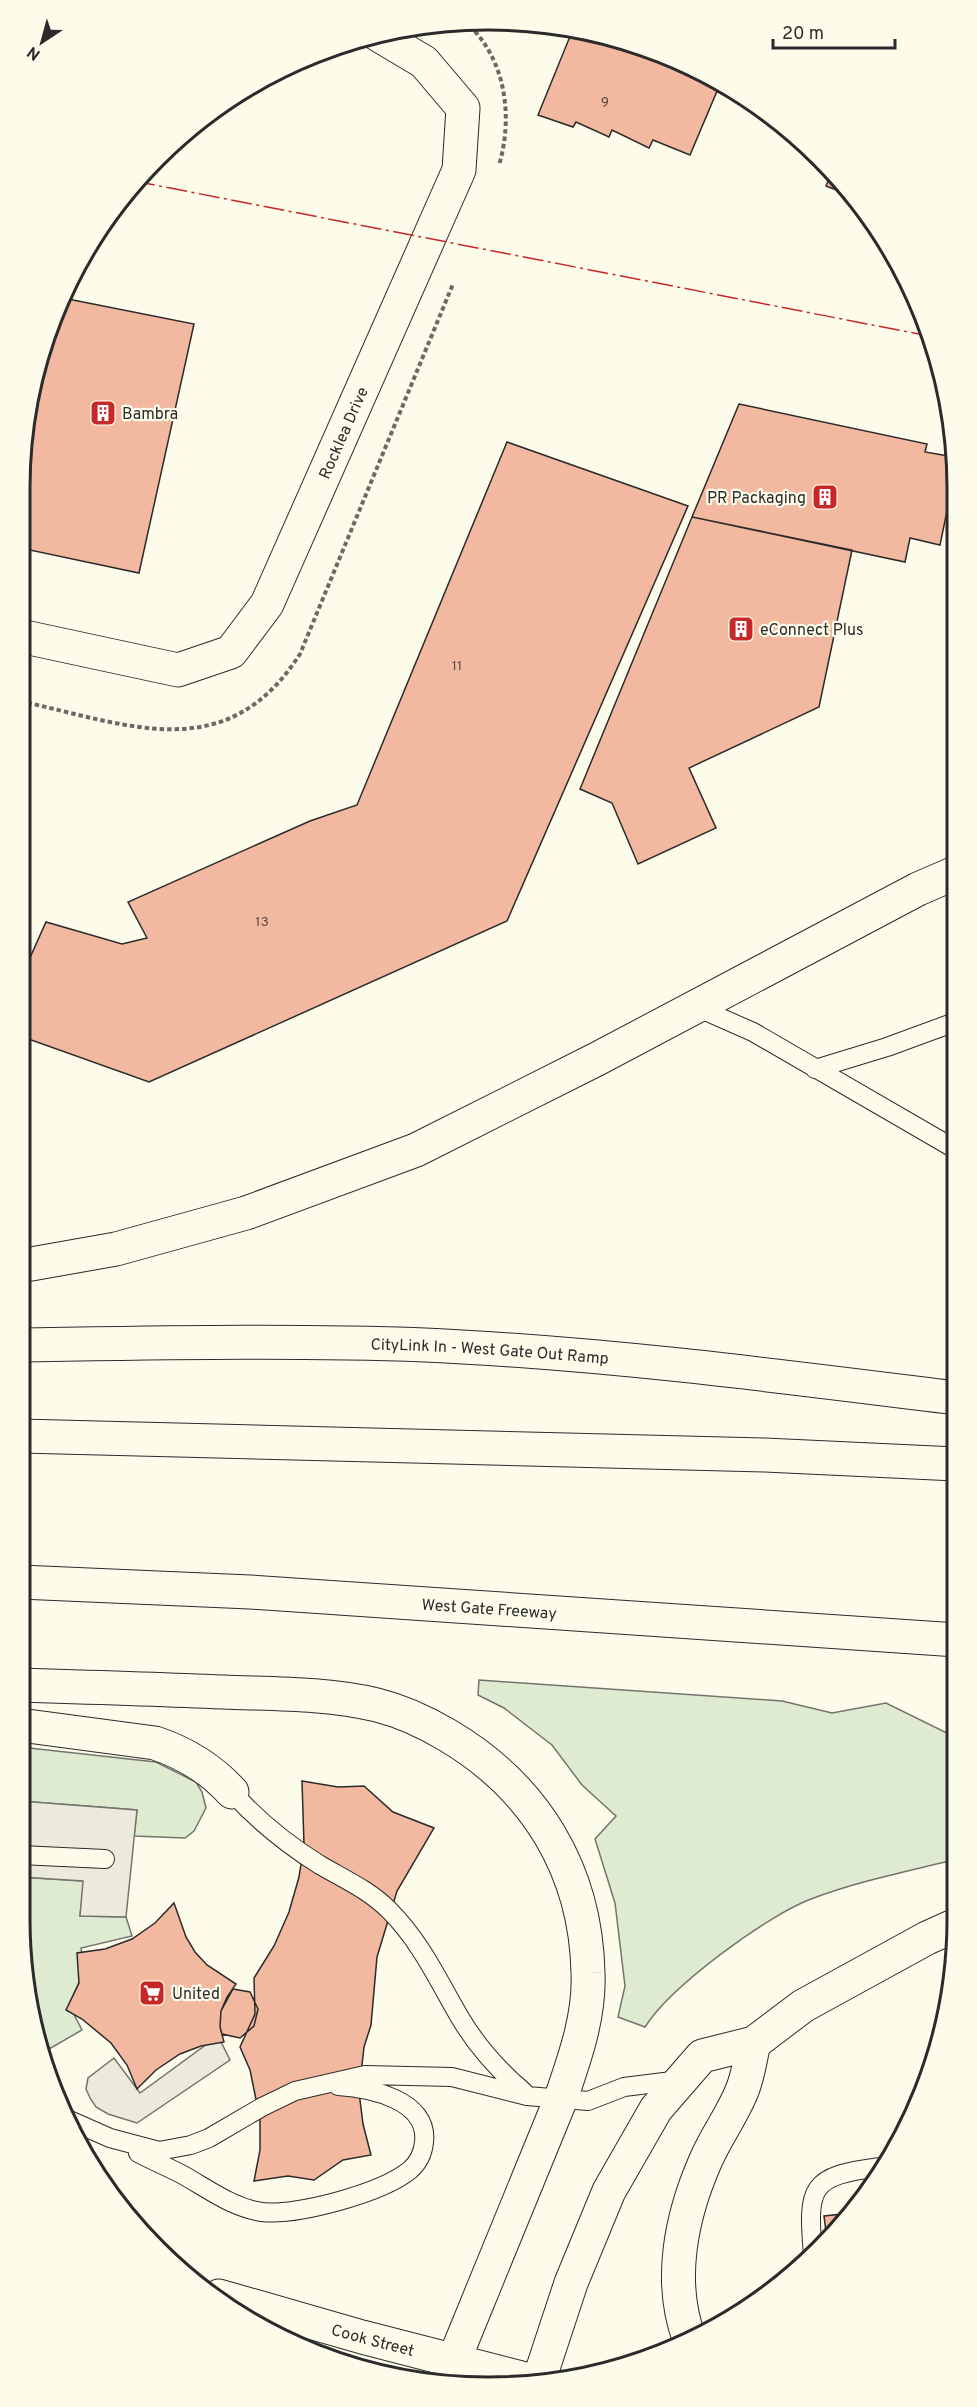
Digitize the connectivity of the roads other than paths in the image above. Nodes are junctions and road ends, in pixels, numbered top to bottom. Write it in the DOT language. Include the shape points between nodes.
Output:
graph roads {
  1 [pos="389,41"];
  2 [pos="30,638"];
  3 [pos="947,876"];
  4 [pos="694,1006"];
  5 [pos="947,1025"];
  6 [pos="815,1069"];
  7 [pos="947,1144"];
  8 [pos="30,1264"];
  9 [pos="30,1345"];
  10 [pos="947,1397"];
  11 [pos="30,1436"];
  12 [pos="947,1464"];
  13 [pos="30,1582"];
  14 [pos="947,1639"];
  15 [pos="30,1685"];
  16 [pos="30,1726"];
  17 [pos="232,1792"];
  18 [pos="30,1855"];
  19 [pos="105,1859"];
  20 [pos="947,1929"];
  21 [pos="754,2043"];
  22 [pos="682,2080"];
  23 [pos="316,2085"];
  24 [pos="527,2096"];
  25 [pos="560,2101"];
  26 [pos="79,2125"];
  27 [pos="110,2138"];
  28 [pos="873,2168"];
  29 [pos="812,2244"];
  30 [pos="237,2302"];
  31 [pos="687,2332"];
  32 [pos="450,2372"];
  33 [pos="541,2374"];
  34 [pos="497,2377"];
  1 -- 2 [label="main road, Rocklea Drive" via="424,62 463,108 459,170 267,604 231,652 178,670"];
  3 -- 4 [label="main road"];
  4 -- 6 [label="lane" via="753,1032"];
  4 -- 8 [label="main road" via="416,1150 246,1214 116,1249"];
  5 -- 6 [label="lane"];
  6 -- 7 [label="lane"];
  9 -- 10 [label="main road, CityLink In - West Gate Out Ramp" via="426,1345 724,1370"];
  11 -- 12 [label="main road" via="742,1454"];
  13 -- 14 [label="main road, West Gate Freeway" via="250,1592"];
  15 -- 25 [label="main road" via="295,1694 378,1705 415,1718 494,1766 518,1789 560,1851 581,1912 589,1975 586,2006"];
  16 -- 17 [label="main road" via="132,1738 166,1746 198,1763"];
  17 -- 24 [label="lane" via="284,1840 387,1908 420,1947 474,2040"];
  18 -- 19 [label="lane"];
  20 -- 21 [label="main road" via="803,2006"];
  21 -- 22 [label="main road" via="702,2056"];
  21 -- 31 [label="main road" via="742,2091 705,2161 691,2198 677,2275 680,2313"];
  22 -- 25 [label="lane" via="624,2087 588,2101"];
  22 -- 33 [label="main road" via="656,2109 609,2191 571,2283"];
  23 -- 24 [label="lane" via="365,2075 408,2074 452,2078"];
  23 -- 27 [label="lane" via="183,2147 159,2151"];
  23 -- 27 [label="lane" via="372,2091 408,2107 417,2116 425,2135 421,2155 414,2165 380,2186 330,2203 291,2211 261,2211 238,2206"];
  24 -- 25 [label="lane"];
  25 -- 32 [label="main road"];
  26 -- 27 [label="lane"];
  28 -- 29 [label="lane" via="834,2175 820,2185 809,2218"];
  30 -- 32 [label="main road, Cook Street"];
  32 -- 34 [label="main road, Cook Street"];
}
